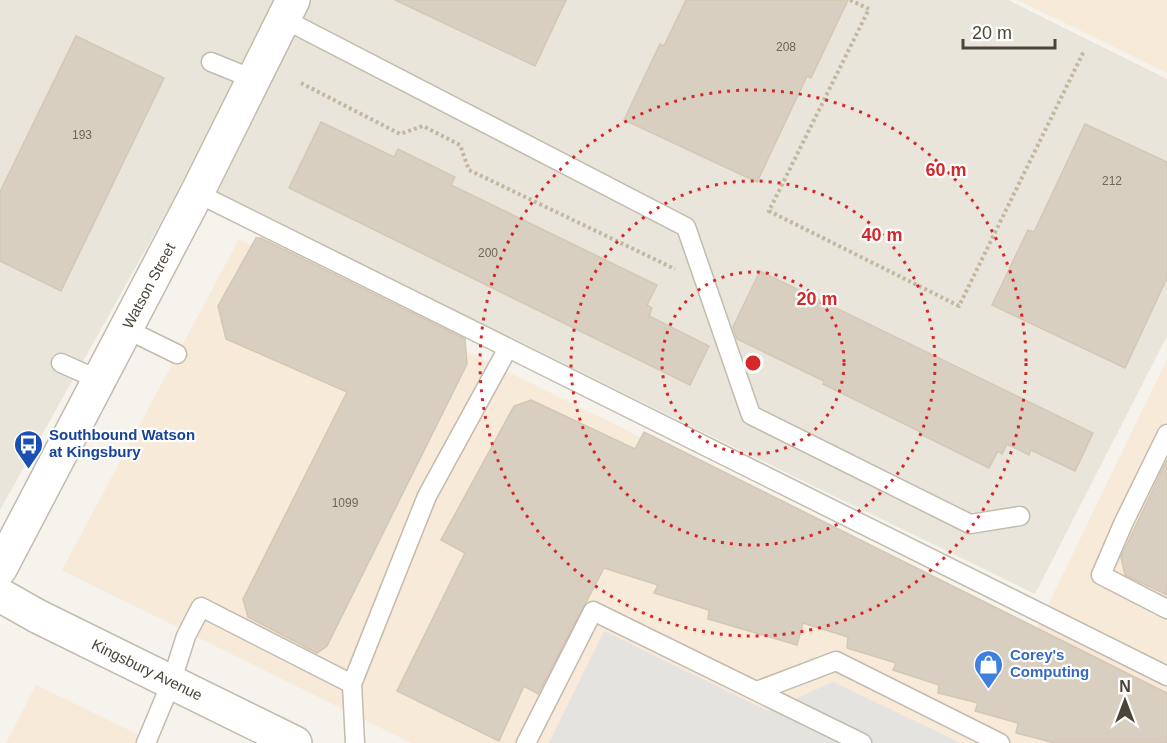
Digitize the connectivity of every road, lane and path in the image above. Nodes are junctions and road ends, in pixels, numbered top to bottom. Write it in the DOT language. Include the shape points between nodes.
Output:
graph roads {
  1 [pos="850,0"];
  2 [pos="288,10"];
  3 [pos="1084,51"];
  4 [pos="211,62"];
  5 [pos="254,79"];
  6 [pos="301,83"];
  7 [pos="197,193"];
  8 [pos="677,270"];
  9 [pos="126,329"];
  10 [pos="508,348"];
  11 [pos="177,354"];
  12 [pos="61,363"];
  13 [pos="99,380"];
  14 [pos="1167,434"];
  15 [pos="1020,516"];
  16 [pos="0,569"];
  17 [pos="0,595"];
  18 [pos="1167,609"];
  19 [pos="1167,676"];
  20 [pos="171,682"];
  21 [pos="352,684"];
  22 [pos="757,691"];
  23 [pos="146,743"];
  24 [pos="295,743"];
  25 [pos="355,743"];
  26 [pos="526,743"];
  27 [pos="862,743"];
  28 [pos="1000,743"];
  1 -- 3 [label="path" via="869,9 769,211 959,306"];
  2 -- 5 [label="street, Watson Street"];
  2 -- 15 [label="lane" via="686,227 751,415 970,524"];
  4 -- 5 [label="lane"];
  5 -- 7 [label="street, Watson Street"];
  6 -- 8 [label="path" via="400,134 423,126 460,145 470,170"];
  7 -- 9 [label="street, Watson Street"];
  7 -- 10 [label="lane"];
  9 -- 11 [label="lane"];
  9 -- 13 [label="street, Watson Street"];
  10 -- 19 [label="lane"];
  10 -- 21 [label="lane" via="427,496"];
  12 -- 13 [label="lane"];
  13 -- 16 [label="street, Watson Street"];
  14 -- 18 [label="lane" via="1101,575"];
  17 -- 20 [label="street, Kingsbury Avenue"];
  20 -- 21 [label="lane" via="186,636 201,607"];
  20 -- 23 [label="lane"];
  20 -- 24 [label="street, Kingsbury Avenue"];
  21 -- 25 [label="lane"];
  22 -- 26 [label="lane" via="593,611"];
  22 -- 27 [label="lane"];
  22 -- 28 [label="lane" via="836,661"];
}
